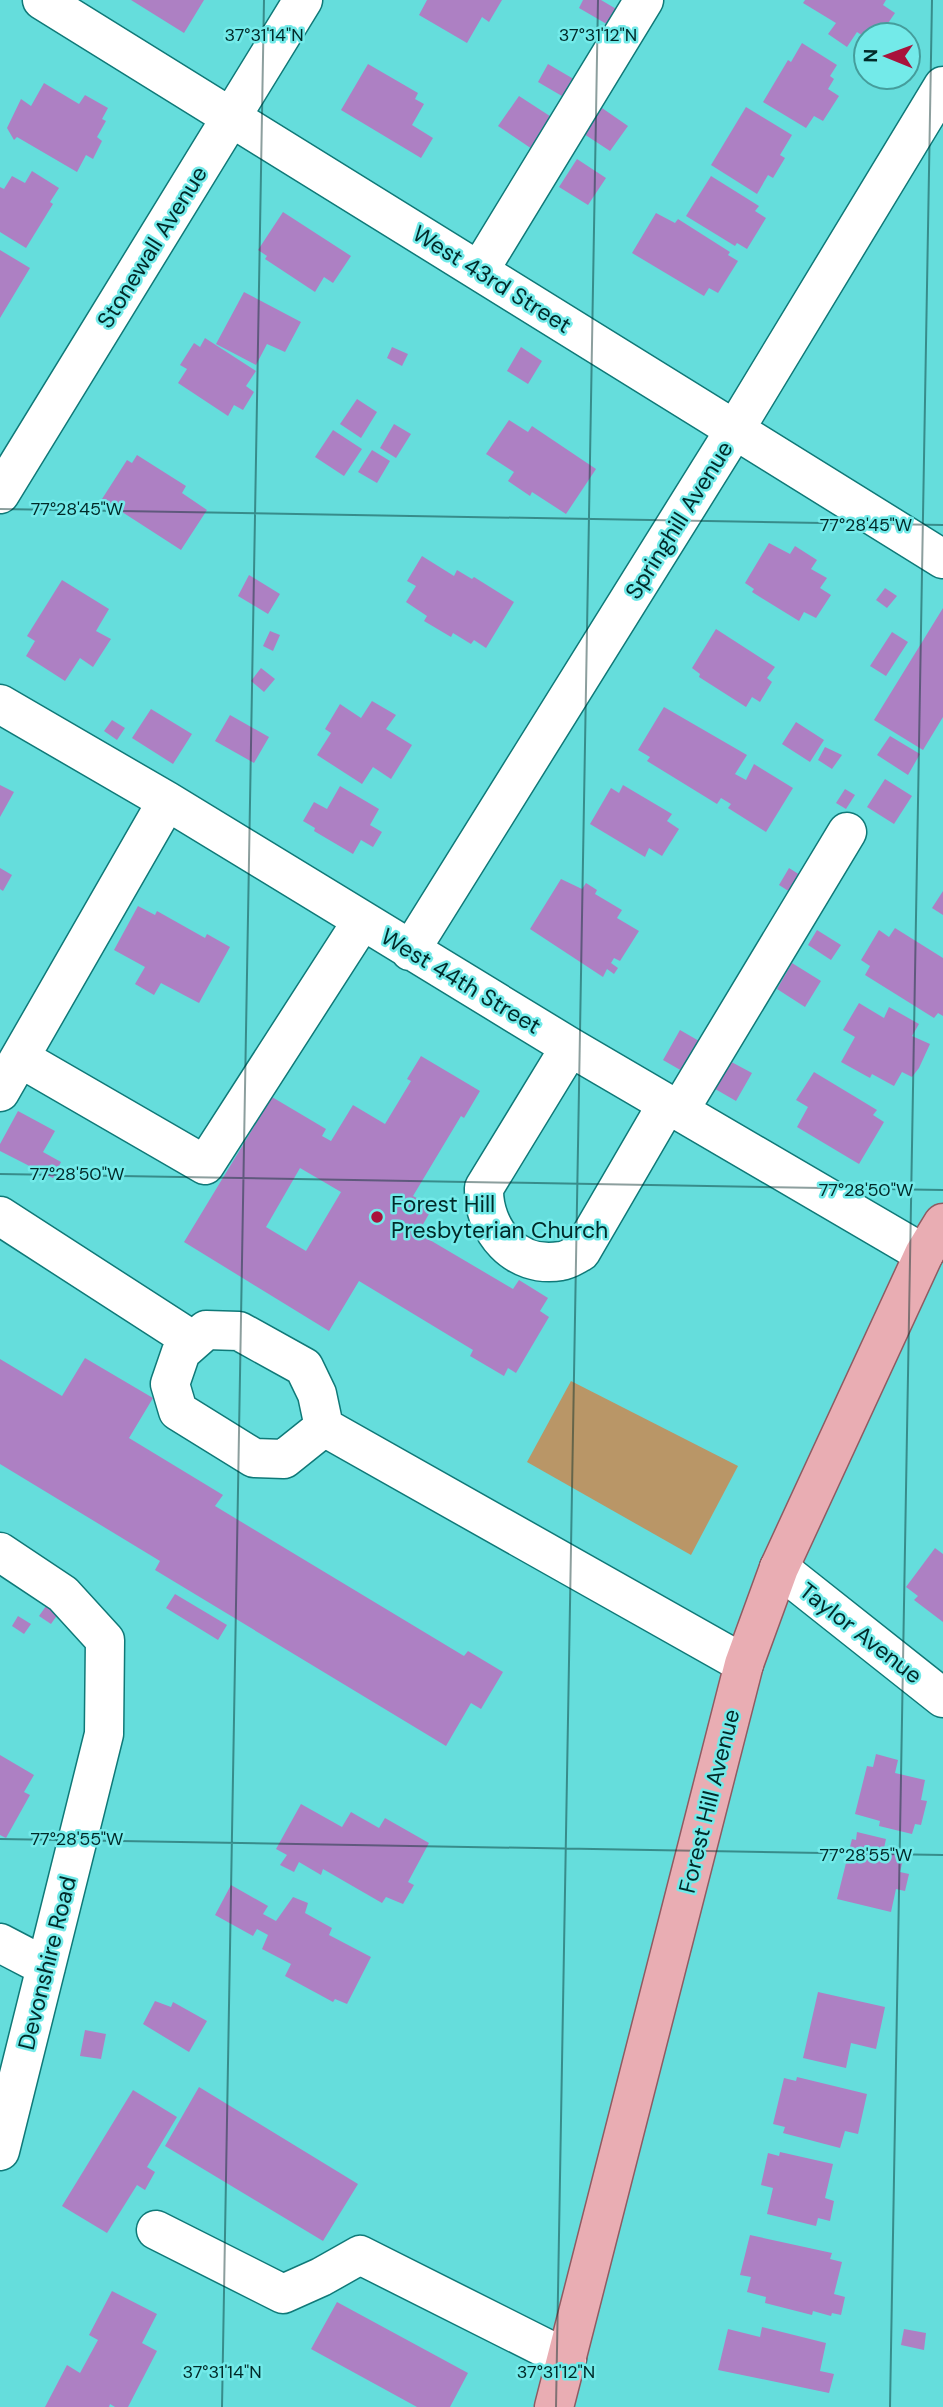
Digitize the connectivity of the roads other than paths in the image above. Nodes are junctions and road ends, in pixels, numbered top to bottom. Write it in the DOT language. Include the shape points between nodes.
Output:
graph roads {
  1 [pos="42,0"];
  2 [pos="303,0"];
  3 [pos="644,0"];
  4 [pos="943,86"];
  5 [pos="232,117"];
  6 [pos="479,271"];
  7 [pos="734,431"];
  8 [pos="0,494"];
  9 [pos="943,559"];
  10 [pos="0,704"];
  11 [pos="167,801"];
  12 [pos="847,832"];
  13 [pos="362,921"];
  14 [pos="410,951"];
  15 [pos="569,1047"];
  16 [pos="20,1058"];
  17 [pos="0,1092"];
  18 [pos="673,1107"];
  19 [pos="0,1216"];
  20 [pos="933,1239"];
  21 [pos="192,1340"];
  22 [pos="324,1427"];
  23 [pos="0,1552"];
  24 [pos="779,1568"];
  25 [pos="744,1664"];
  26 [pos="943,1698"];
  27 [pos="0,1943"];
  28 [pos="46,1966"];
  29 [pos="0,2151"];
  30 [pos="156,2230"];
  31 [pos="567,2359"];
  32 [pos="554,2407"];
  1 -- 5 [label="street, West 43rd Street"];
  2 -- 5 [label="street, Stonewall Avenue"];
  3 -- 6 [label="street"];
  4 -- 7 [label="street, Springhill Avenue"];
  5 -- 6 [label="street, West 43rd Street"];
  5 -- 8 [label="street, Stonewall Avenue"];
  6 -- 7 [label="street, West 43rd Street"];
  7 -- 9 [label="street, West 43rd Street"];
  7 -- 14 [label="street, Springhill Avenue"];
  10 -- 11 [label="street, West 44th Street"];
  11 -- 13 [label="street, West 44th Street"];
  11 -- 16 [label="street"];
  12 -- 18 [label="street"];
  13 -- 14 [label="street, West 44th Street"];
  13 -- 16 [label="street" via="205,1165"];
  14 -- 15 [label="street, West 44th Street"];
  15 -- 18 [label="street, West 44th Street"];
  15 -- 18 [label="street" via="484,1188 490,1225 505,1244 524,1256 541,1262 563,1261 581,1252"];
  16 -- 17 [label="street"];
  18 -- 20 [label="street, West 44th Street"];
  19 -- 21 [label="street"];
  20 -- 24 [label="main road, Forest Hill Avenue"];
  21 -- 22 [label="street" via="206,1330 239,1331 304,1367 317,1394"];
  21 -- 22 [label="street" via="181,1352 170,1384 178,1411 254,1458 284,1459"];
  22 -- 25 [label="street"];
  23 -- 28 [label="street, Devonshire Road" via="63,1594 105,1640 104,1734"];
  24 -- 25 [label="main road, Forest Hill Avenue"];
  24 -- 26 [label="street, Taylor Avenue"];
  25 -- 31 [label="main road, Forest Hill Avenue"];
  27 -- 28 [label="street"];
  28 -- 29 [label="street, Devonshire Road"];
  30 -- 31 [label="street" via="283,2294 360,2255"];
  31 -- 32 [label="main road, Forest Hill Avenue"];
}
